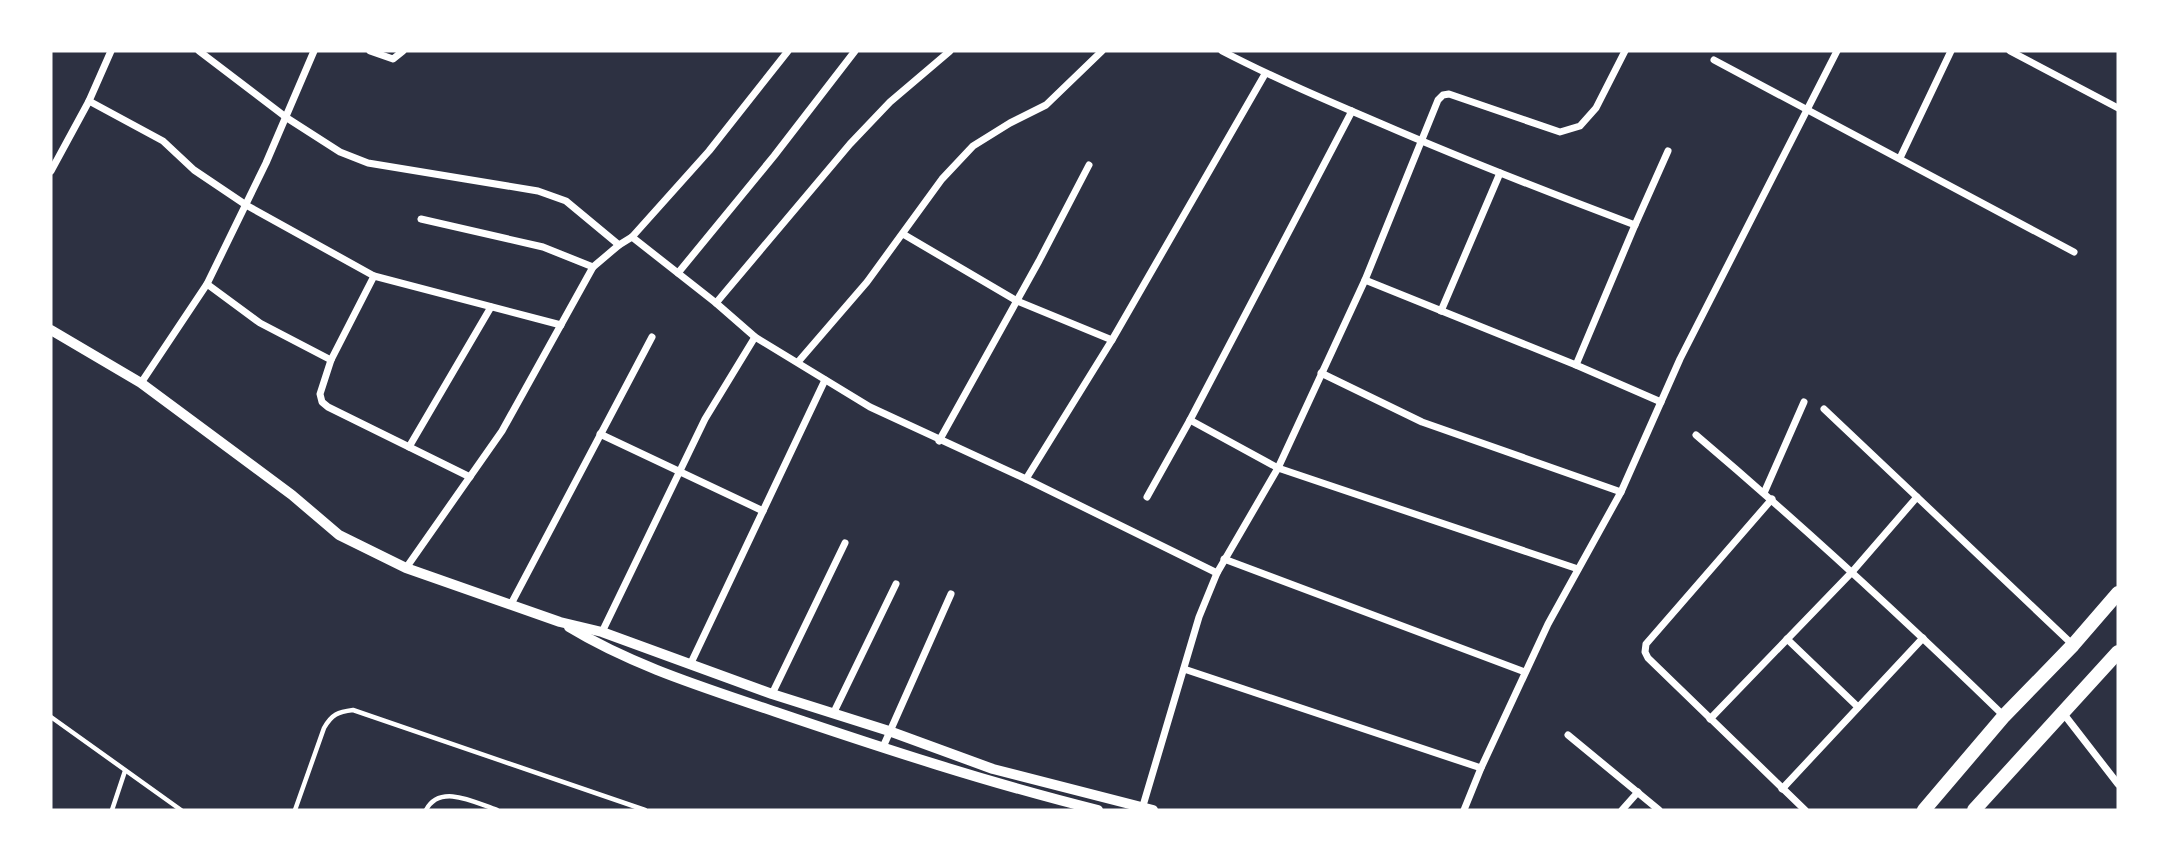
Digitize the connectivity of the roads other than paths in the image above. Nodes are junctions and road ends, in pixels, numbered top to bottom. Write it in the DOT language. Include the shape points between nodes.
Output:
graph roads {
  1 [pos="111,51"];
  2 [pos="199,51"];
  3 [pos="314,51"];
  4 [pos="370,51"];
  5 [pos="403,51"];
  6 [pos="788,51"];
  7 [pos="855,51"];
  8 [pos="950,51"];
  9 [pos="1102,51"];
  10 [pos="1222,51"];
  11 [pos="1625,51"];
  12 [pos="1837,51"];
  13 [pos="1951,51"];
  14 [pos="2010,51"];
  15 [pos="1714,60"];
  16 [pos="1265,74"];
  17 [pos="89,101"];
  18 [pos="1808,108"];
  19 [pos="2118,108"];
  20 [pos="1352,111"];
  21 [pos="287,118"];
  22 [pos="1421,141"];
  23 [pos="1668,151"];
  24 [pos="1900,158"];
  25 [pos="1089,165"];
  26 [pos="51,171"];
  27 [pos="1500,173"];
  28 [pos="246,205"];
  29 [pos="421,219"];
  30 [pos="1634,225"];
  31 [pos="903,234"];
  32 [pos="632,237"];
  33 [pos="619,245"];
  34 [pos="2074,252"];
  35 [pos="593,267"];
  36 [pos="678,273"];
  37 [pos="374,276"];
  38 [pos="1364,280"];
  39 [pos="207,284"];
  40 [pos="1017,301"];
  41 [pos="716,303"];
  42 [pos="491,307"];
  43 [pos="1441,311"];
  44 [pos="561,325"];
  45 [pos="51,330"];
  46 [pos="652,337"];
  47 [pos="755,337"];
  48 [pos="1112,340"];
  49 [pos="331,360"];
  50 [pos="799,362"];
  51 [pos="1576,365"];
  52 [pos="1321,373"];
  53 [pos="825,380"];
  54 [pos="141,383"];
  55 [pos="1661,402"];
  56 [pos="1804,402"];
  57 [pos="1824,409"];
  58 [pos="1190,420"];
  59 [pos="600,434"];
  60 [pos="1696,435"];
  61 [pos="939,441"];
  62 [pos="409,447"];
  63 [pos="1278,468"];
  64 [pos="680,472"];
  65 [pos="470,477"];
  66 [pos="1026,479"];
  67 [pos="1621,492"];
  68 [pos="1764,493"];
  69 [pos="1147,497"];
  70 [pos="1917,497"];
  71 [pos="1772,499"];
  72 [pos="763,511"];
  73 [pos="845,543"];
  74 [pos="1224,559"];
  75 [pos="406,568"];
  76 [pos="1578,569"];
  77 [pos="1852,572"];
  78 [pos="1217,573"];
  79 [pos="896,584"];
  80 [pos="2118,593"];
  81 [pos="951,594"];
  82 [pos="510,604"];
  83 [pos="560,622"];
  84 [pos="602,632"];
  85 [pos="1923,638"];
  86 [pos="1787,639"];
  87 [pos="2073,645"];
  88 [pos="2118,652"];
  89 [pos="690,665"];
  90 [pos="1184,669"];
  91 [pos="1525,672"];
  92 [pos="772,694"];
  93 [pos="1858,707"];
  94 [pos="2062,712"];
  95 [pos="833,713"];
  96 [pos="2004,716"];
  97 [pos="51,717"];
  98 [pos="1710,719"];
  99 [pos="889,731"];
  100 [pos="1568,735"];
  101 [pos="883,747"];
  102 [pos="1481,768"];
  103 [pos="125,771"];
  104 [pos="2118,785"];
  105 [pos="1782,789"];
  106 [pos="1638,792"];
  107 [pos="627,807"];
  108 [pos="1146,809"];
  109 [pos="112,810"];
  110 [pos="181,810"];
  111 [pos="295,810"];
  112 [pos="426,810"];
  113 [pos="497,810"];
  114 [pos="645,810"];
  115 [pos="1098,810"];
  116 [pos="1464,810"];
  117 [pos="1622,810"];
  118 [pos="1659,810"];
  119 [pos="1805,810"];
  120 [pos="1924,810"];
  121 [pos="1974,810"];
  1 -- 17 [label="street"];
  2 -- 21 [label="street"];
  3 -- 21 [label="street"];
  4 -- 5 [label="street" via="393,60"];
  6 -- 32 [label="street" via="709,151"];
  7 -- 36 [label="street"];
  8 -- 41 [label="street" via="890,102 850,144"];
  9 -- 31 [label="street" via="1046,105 973,146 942,179"];
  10 -- 16 [label="street"];
  11 -- 22 [label="street" via="1596,108 1580,126 1560,132 1449,94 1438,100"];
  12 -- 18 [label="street"];
  13 -- 24 [label="street"];
  14 -- 19 [label="street"];
  15 -- 18 [label="street"];
  16 -- 20 [label="street"];
  16 -- 48 [label="street"];
  17 -- 26 [label="street"];
  17 -- 28 [label="street" via="163,141 194,170"];
  18 -- 24 [label="street"];
  18 -- 55 [label="street"];
  20 -- 22 [label="street"];
  20 -- 58 [label="street"];
  21 -- 28 [label="street"];
  21 -- 33 [label="street" via="340,152 368,163 538,191 566,201"];
  22 -- 27 [label="street"];
  22 -- 38 [label="street"];
  23 -- 30 [label="street"];
  24 -- 34 [label="street"];
  25 -- 40 [label="street"];
  27 -- 30 [label="street"];
  27 -- 43 [label="street"];
  28 -- 37 [label="street"];
  28 -- 39 [label="street"];
  29 -- 35 [label="street" via="543,247"];
  30 -- 51 [label="street"];
  31 -- 40 [label="street"];
  31 -- 50 [label="street"];
  32 -- 33 [label="street"];
  32 -- 36 [label="street"];
  33 -- 35 [label="street"];
  35 -- 44 [label="street"];
  36 -- 41 [label="street"];
  37 -- 42 [label="street"];
  37 -- 49 [label="street"];
  38 -- 43 [label="street"];
  38 -- 52 [label="street"];
  39 -- 49 [label="street" via="260,323"];
  39 -- 54 [label="street"];
  40 -- 48 [label="street"];
  40 -- 61 [label="street"];
  41 -- 47 [label="street"];
  42 -- 44 [label="street"];
  42 -- 62 [label="street"];
  43 -- 51 [label="street"];
  44 -- 65 [label="street"];
  45 -- 54 [label="street"];
  46 -- 59 [label="street"];
  47 -- 50 [label="street"];
  47 -- 64 [label="street" via="705,419"];
  48 -- 66 [label="street"];
  49 -- 62 [label="street" via="320,394 322,402"];
  50 -- 53 [label="street"];
  51 -- 55 [label="street"];
  52 -- 63 [label="street"];
  52 -- 67 [label="street" via="1422,422"];
  53 -- 61 [label="street"];
  53 -- 72 [label="street"];
  54 -- 75 [label="street" via="292,495 339,536"];
  55 -- 67 [label="street"];
  56 -- 68 [label="street"];
  57 -- 70 [label="street"];
  58 -- 63 [label="street"];
  58 -- 69 [label="street"];
  59 -- 64 [label="street"];
  59 -- 82 [label="street"];
  60 -- 68 [label="street"];
  61 -- 66 [label="street"];
  62 -- 65 [label="street"];
  63 -- 74 [label="street"];
  63 -- 76 [label="street"];
  64 -- 72 [label="street"];
  64 -- 84 [label="street"];
  65 -- 75 [label="street"];
  66 -- 78 [label="street"];
  67 -- 76 [label="street"];
  68 -- 71 [label="street"];
  70 -- 77 [label="street"];
  70 -- 87 [label="street"];
  71 -- 77 [label="street"];
  71 -- 98 [label="street" via="1646,644 1648,658"];
  72 -- 89 [label="street"];
  73 -- 92 [label="street"];
  74 -- 78 [label="street"];
  74 -- 91 [label="street"];
  75 -- 82 [label="street"];
  76 -- 91 [label="street"];
  77 -- 85 [label="street"];
  77 -- 86 [label="street"];
  78 -- 90 [label="street"];
  79 -- 95 [label="street"];
  80 -- 87 [label="main road"];
  81 -- 99 [label="street"];
  82 -- 83 [label="street"];
  83 -- 84 [label="street"];
  83 -- 101 [label="street" via="673,676"];
  84 -- 89 [label="street"];
  85 -- 93 [label="street"];
  85 -- 96 [label="street"];
  86 -- 93 [label="street"];
  86 -- 98 [label="street"];
  87 -- 96 [label="main road"];
  88 -- 94 [label="main road"];
  89 -- 92 [label="street"];
  90 -- 102 [label="street"];
  90 -- 108 [label="street"];
  91 -- 102 [label="street"];
  92 -- 95 [label="street"];
  93 -- 105 [label="street"];
  94 -- 104 [label="street"];
  94 -- 121 [label="main road"];
  95 -- 99 [label="street"];
  96 -- 120 [label="main road"];
  97 -- 103 [label="lane"];
  98 -- 105 [label="street"];
  99 -- 101 [label="street"];
  99 -- 108 [label="street" via="993,769"];
  100 -- 106 [label="street"];
  101 -- 115 [label="street" via="1023,792"];
  102 -- 116 [label="street"];
  103 -- 109 [label="lane"];
  103 -- 110 [label="lane"];
  105 -- 119 [label="street"];
  106 -- 117 [label="street"];
  106 -- 118 [label="street"];
  107 -- 111 [label="lane" via="353,709 338,712 324,728"];
  107 -- 114 [label="lane"];
  112 -- 113 [label="lane" via="442,797 459,796"];
}
